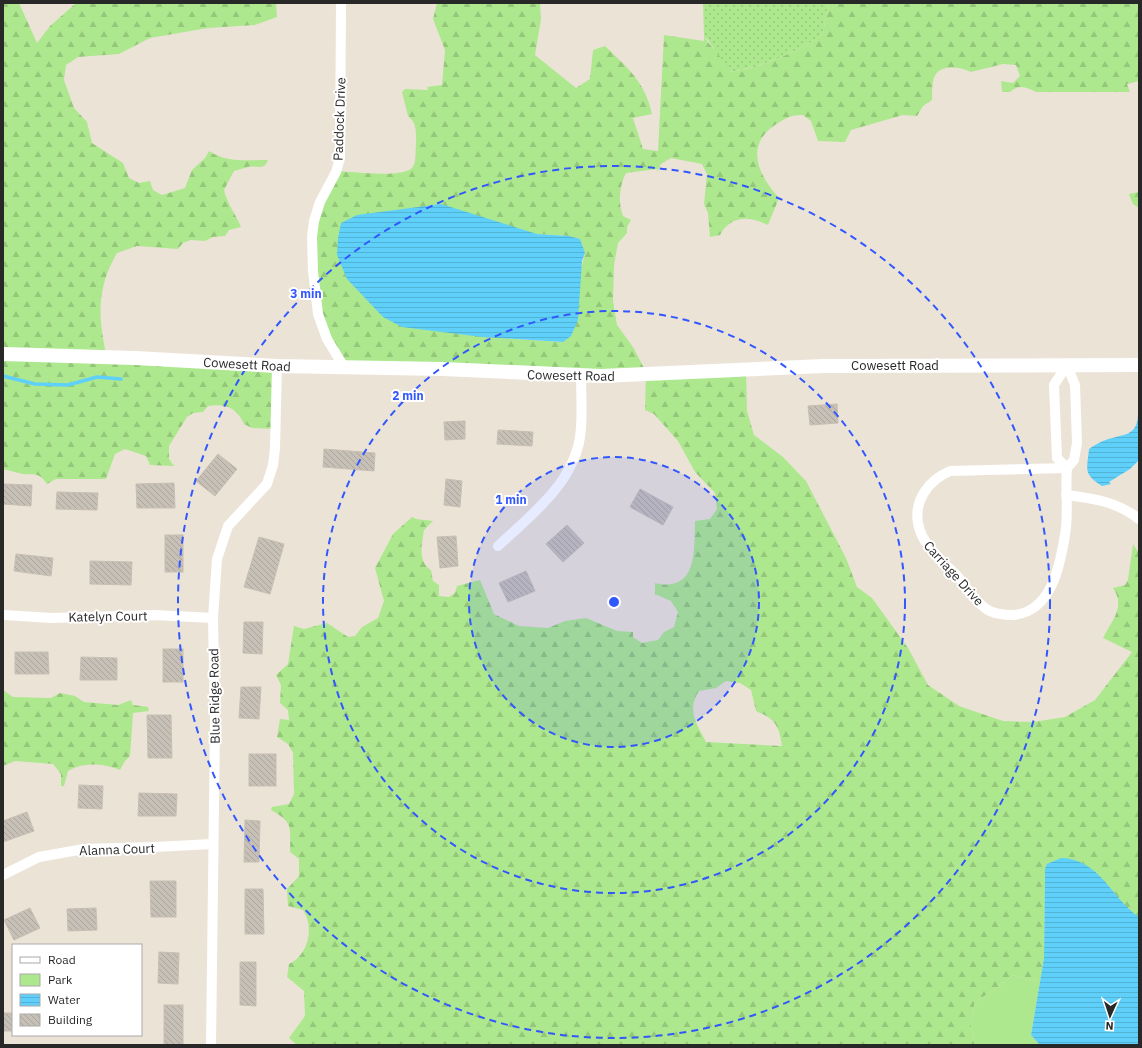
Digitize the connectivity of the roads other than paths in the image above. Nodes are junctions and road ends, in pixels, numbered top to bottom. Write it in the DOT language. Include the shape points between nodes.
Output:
graph roads {
  1 [pos="341,3"];
  2 [pos="3,354"];
  3 [pos="1067,365"];
  4 [pos="1139,365"];
  5 [pos="277,366"];
  6 [pos="344,367"];
  7 [pos="581,376"];
  8 [pos="1067,468"];
  9 [pos="1066,495"];
  10 [pos="1139,519"];
  11 [pos="498,546"];
  12 [pos="4,615"];
  13 [pos="213,618"];
  14 [pos="212,844"];
  15 [pos="3,875"];
  16 [pos="211,1045"];
  1 -- 6 [label="street, Paddock Drive" via="340,158 336,172 320,202 312,236 318,314 327,338"];
  2 -- 5 [label="main road, Cowesett Road"];
  3 -- 4 [label="main road, Cowesett Road"];
  3 -- 7 [label="main road, Cowesett Road" via="828,366"];
  3 -- 8 [label="street, Carriage Drive" via="1075,385 1077,438 1074,460"];
  3 -- 8 [label="street" via="1054,385 1057,458"];
  5 -- 6 [label="main road, Cowesett Road"];
  5 -- 13 [label="street, Blue Ridge Road" via="273,465 267,484 228,526 217,560"];
  6 -- 7 [label="main road, Cowesett Road"];
  7 -- 11 [label="street" via="580,438 570,468 551,495"];
  8 -- 9 [label="street, Carriage Drive"];
  8 -- 9 [label="street, Carriage Drive" via="950,471 929,485 918,510 918,524 922,537 985,608 1004,615 1016,614 1027,611 1038,603 1052,585 1066,533"];
  9 -- 10 [label="street" via="1121,507"];
  12 -- 13 [label="street, Katelyn Court" via="52,618 154,615"];
  13 -- 14 [label="street, Blue Ridge Road" via="215,724"];
  14 -- 15 [label="street, Alanna Court" via="84,849 40,857"];
  14 -- 16 [label="street, Blue Ridge Road"];
}
